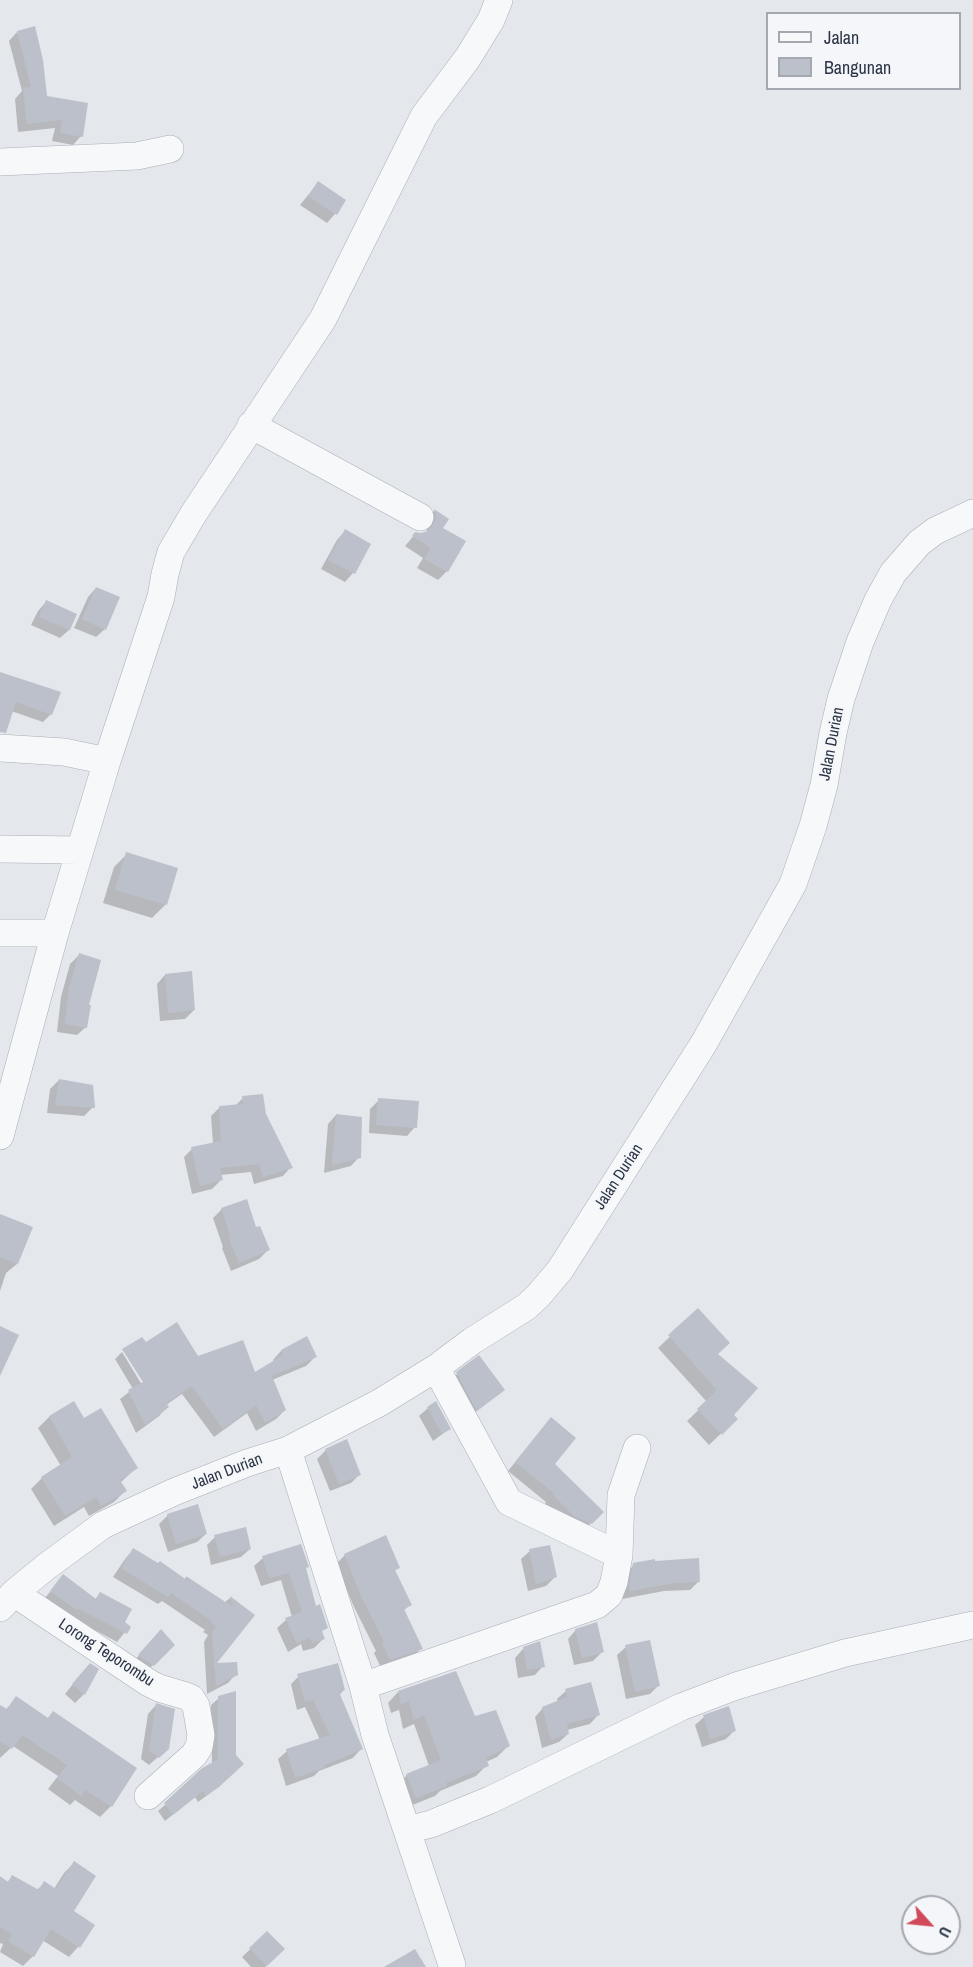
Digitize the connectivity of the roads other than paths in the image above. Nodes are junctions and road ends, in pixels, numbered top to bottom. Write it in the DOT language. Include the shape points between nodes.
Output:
graph roads {
  1 [pos="499,0"];
  2 [pos="170,149"];
  3 [pos="0,162"];
  4 [pos="251,425"];
  5 [pos="973,513"];
  6 [pos="420,517"];
  7 [pos="0,748"];
  8 [pos="107,761"];
  9 [pos="0,849"];
  10 [pos="80,850"];
  11 [pos="0,933"];
  12 [pos="54,933"];
  13 [pos="0,1136"];
  14 [pos="436,1368"];
  15 [pos="637,1448"];
  16 [pos="288,1450"];
  17 [pos="619,1555"];
  18 [pos="7,1600"];
  19 [pos="973,1625"];
  20 [pos="363,1686"];
  21 [pos="148,1796"];
  22 [pos="407,1830"];
  23 [pos="452,1965"];
  1 -- 4 [label="street" via="467,59 424,116 323,319"];
  2 -- 3 [label="street" via="137,156"];
  4 -- 6 [label="street"];
  4 -- 8 [label="street" via="171,552 161,597"];
  5 -- 14 [label="street, Jalan Durian" via="919,543 893,573 878,600 841,699 822,795 793,884 705,1043 560,1270 526,1307"];
  7 -- 8 [label="street" via="64,752"];
  8 -- 10 [label="street"];
  9 -- 10 [label="street"];
  10 -- 12 [label="street"];
  11 -- 12 [label="street"];
  12 -- 13 [label="street"];
  14 -- 16 [label="street, Jalan Durian"];
  14 -- 17 [label="street" via="509,1502"];
  15 -- 17 [label="street" via="621,1495"];
  16 -- 18 [label="street, Jalan Durian" via="174,1492 103,1525"];
  16 -- 20 [label="street"];
  17 -- 20 [label="street" via="609,1596 597,1605"];
  18 -- 21 [label="street, Lorong Teporombu" via="149,1683 191,1698 201,1735 199,1747"];
  19 -- 22 [label="street" via="844,1653 736,1686 681,1707 490,1800"];
  20 -- 22 [label="street"];
  22 -- 23 [label="street"];
}
